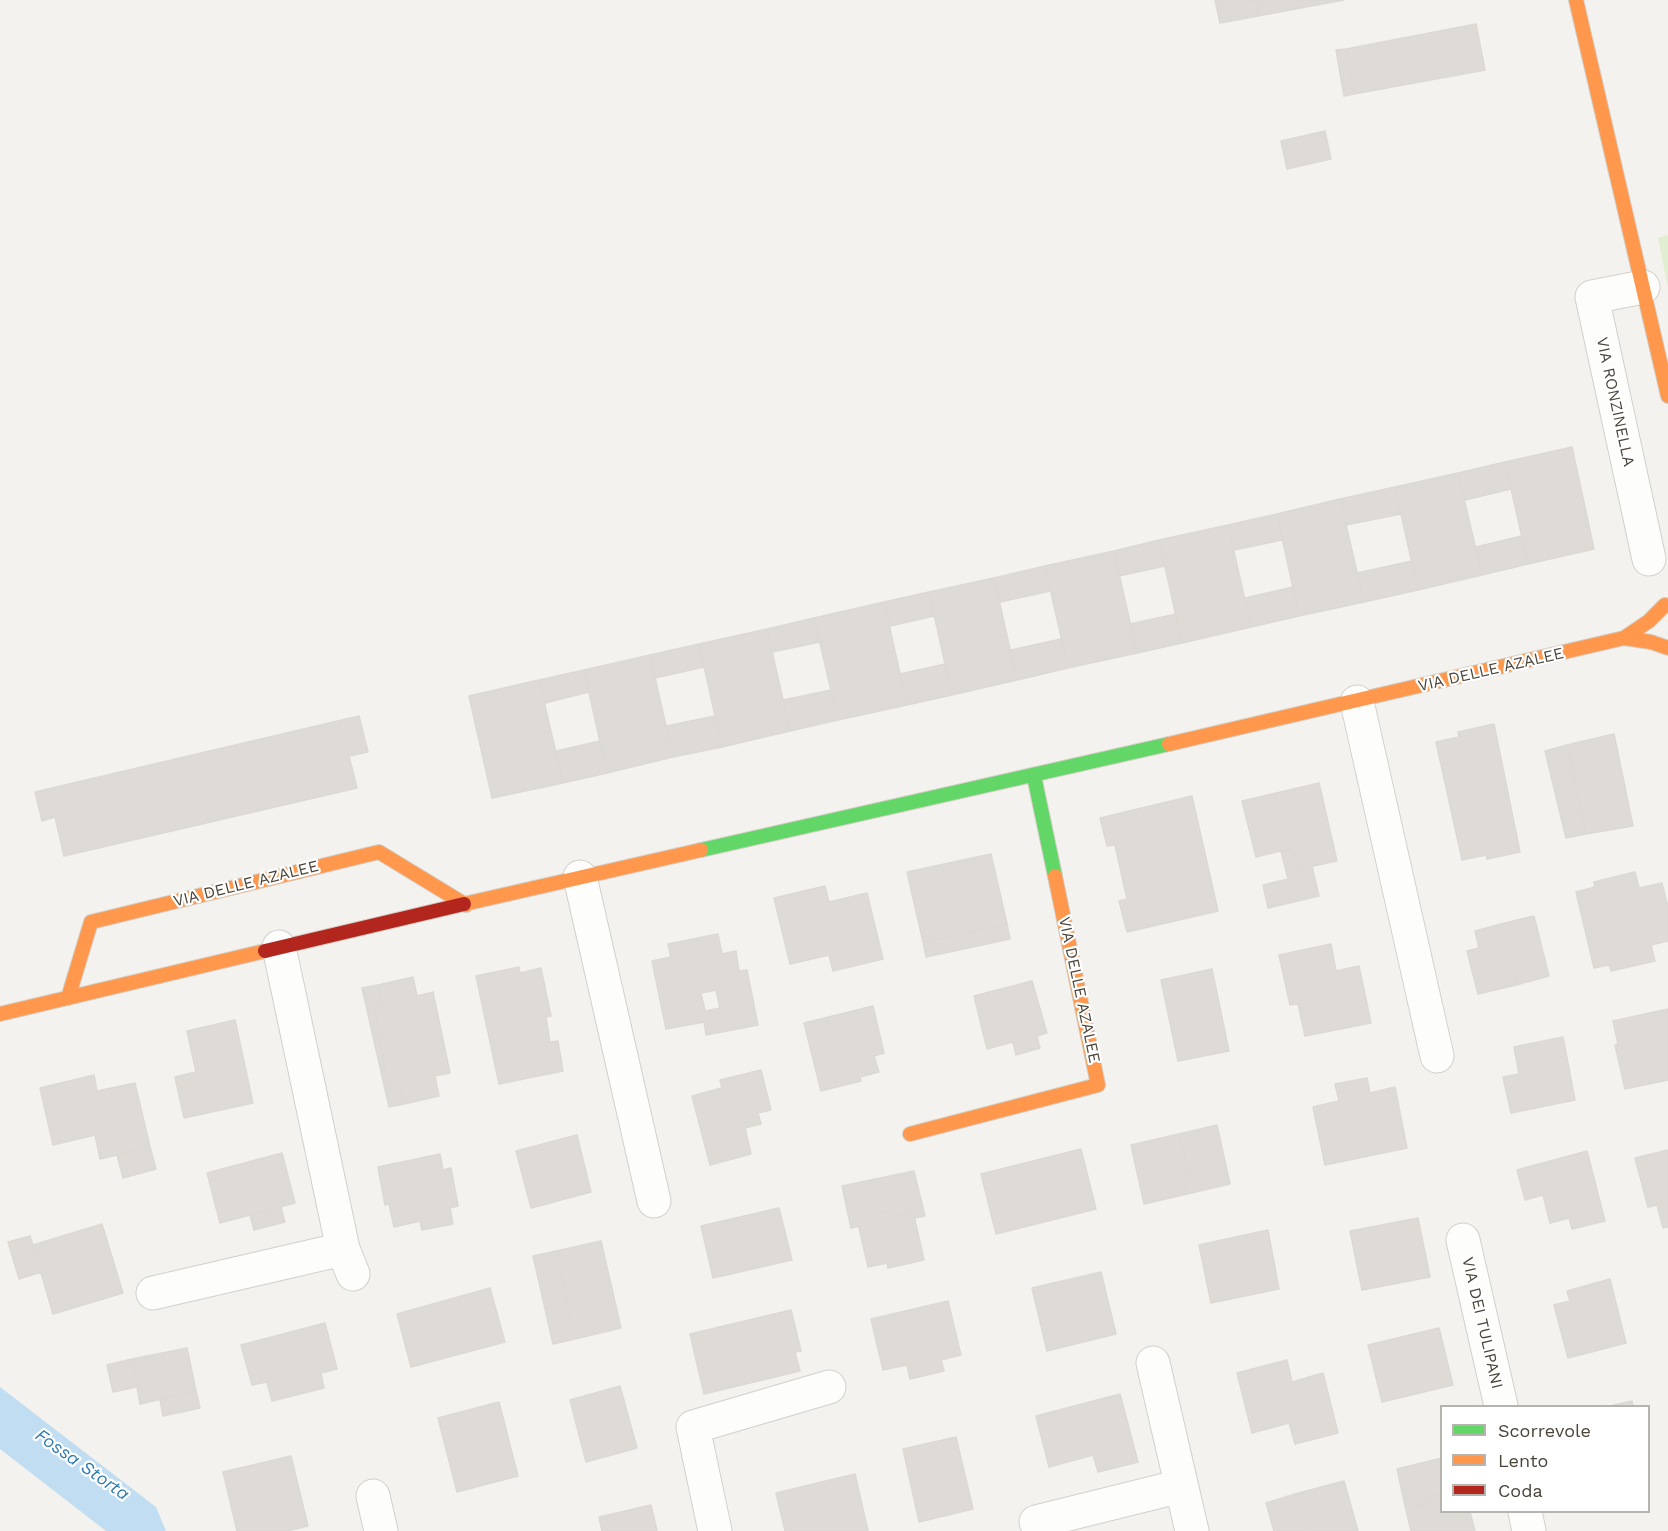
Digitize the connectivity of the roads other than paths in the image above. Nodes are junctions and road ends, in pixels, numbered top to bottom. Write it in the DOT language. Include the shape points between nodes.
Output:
graph roads {
  1 [pos="1576,0"];
  2 [pos="1643,287"];
  3 [pos="1668,396"];
  4 [pos="1649,559"];
  5 [pos="1667,602"];
  6 [pos="1666,630"];
  7 [pos="1624,638"];
  8 [pos="1668,648"];
  9 [pos="1357,702"];
  10 [pos="1034,776"];
  11 [pos="580,877"];
  12 [pos="466,904"];
  13 [pos="279,947"];
  14 [pos="68,998"];
  15 [pos="0,1014"];
  16 [pos="1437,1056"];
  17 [pos="910,1134"];
  18 [pos="654,1201"];
  19 [pos="1463,1240"];
  20 [pos="153,1293"];
  21 [pos="1154,1363"];
  22 [pos="829,1387"];
  23 [pos="1501,1405"];
  24 [pos="1181,1486"];
  25 [pos="373,1496"];
  26 [pos="1525,1513"];
  27 [pos="1036,1522"];
  28 [pos="381,1531"];
  29 [pos="715,1531"];
  30 [pos="1192,1531"];
  31 [pos="1529,1531"];
  1 -- 2 [label="street"];
  2 -- 3 [label="street"];
  2 -- 4 [label="street, VIA RONZINELLA" via="1592,297"];
  5 -- 6 [label="street"];
  5 -- 7 [label="street, VIA DELLE AZALEE" via="1649,621"];
  7 -- 8 [label="street, VIA DELLE AZALEE"];
  7 -- 9 [label="street, VIA DELLE AZALEE"];
  9 -- 10 [label="street, VIA DELLE AZALEE"];
  9 -- 16 [label="street"];
  10 -- 11 [label="street, VIA DELLE AZALEE"];
  10 -- 17 [label="street, VIA DELLE AZALEE" via="1098,1085"];
  11 -- 12 [label="street, VIA DELLE AZALEE"];
  11 -- 18 [label="street"];
  12 -- 13 [label="street, VIA DELLE AZALEE"];
  12 -- 14 [label="street, VIA DELLE AZALEE" via="379,852 91,922"];
  13 -- 14 [label="street, VIA DELLE AZALEE"];
  13 -- 20 [label="street" via="348,1262"];
  14 -- 15 [label="street, VIA DELLE AZALEE"];
  19 -- 23 [label="street, VIA DEI TULIPANI"];
  21 -- 24 [label="street"];
  22 -- 29 [label="street" via="693,1427"];
  24 -- 27 [label="street"];
  24 -- 30 [label="street"];
  25 -- 28 [label="street"];
  26 -- 31 [label="street"];
}
